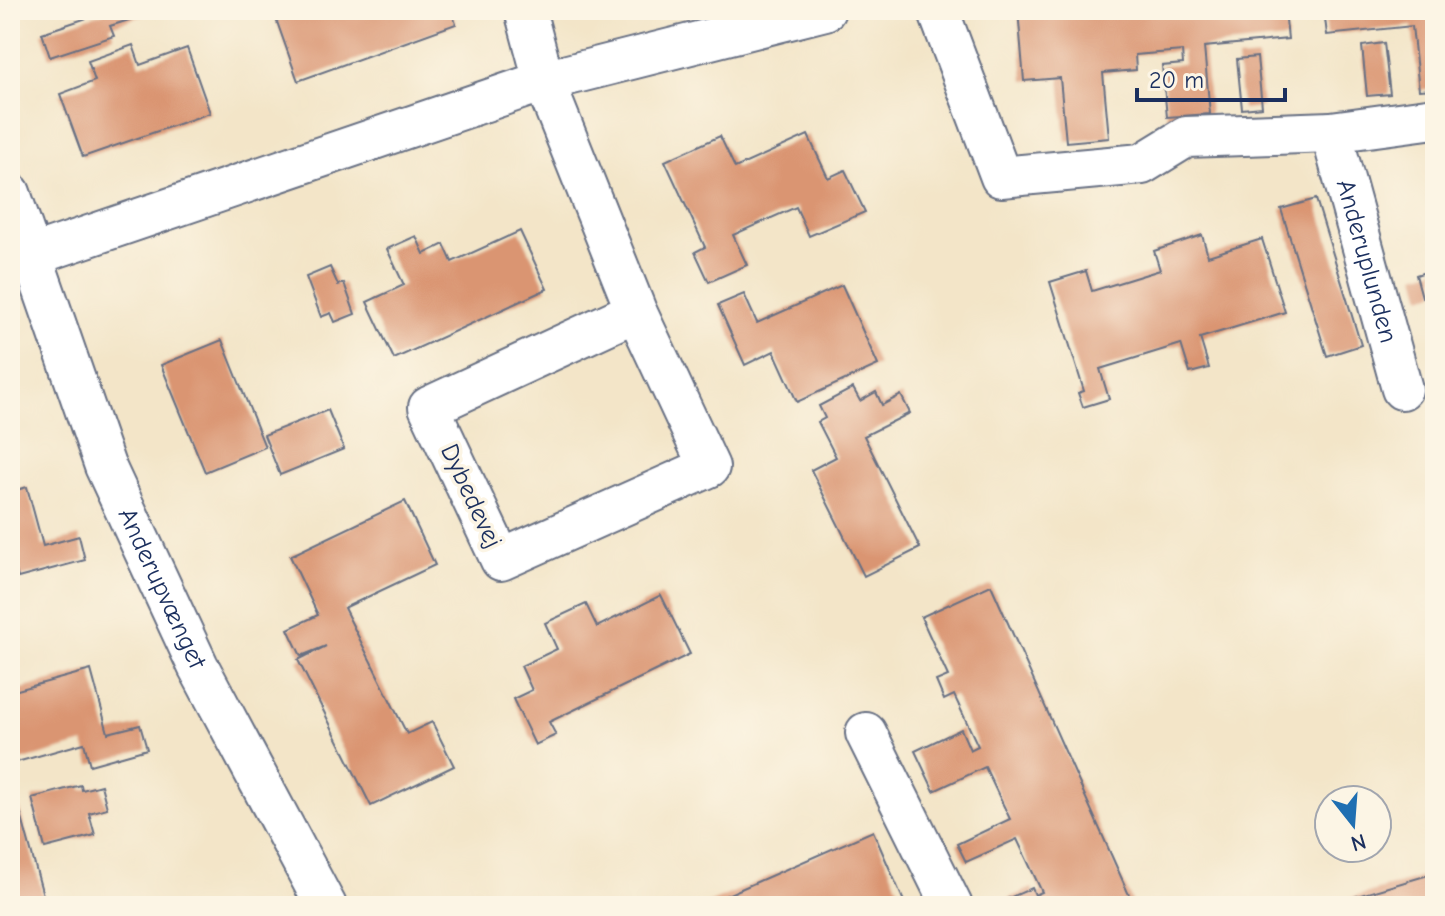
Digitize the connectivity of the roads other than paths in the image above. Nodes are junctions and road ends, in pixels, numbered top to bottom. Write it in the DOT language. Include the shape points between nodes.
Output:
graph roads {
  1 [pos="525,10"];
  2 [pos="825,10"];
  3 [pos="938,10"];
  4 [pos="544,81"];
  5 [pos="1435,118"];
  6 [pos="1331,132"];
  7 [pos="10,193"];
  8 [pos="21,260"];
  9 [pos="636,311"];
  10 [pos="1402,389"];
  11 [pos="866,733"];
  12 [pos="326,906"];
  13 [pos="952,906"];
  1 -- 4 [label="street"];
  2 -- 4 [label="street"];
  3 -- 6 [label="street" via="1001,177 1142,164 1186,137"];
  4 -- 8 [label="street"];
  4 -- 9 [label="street, Dybedevej"];
  5 -- 6 [label="street"];
  6 -- 10 [label="street, Anderuplunden"];
  7 -- 8 [label="street, Anderupvænget"];
  8 -- 12 [label="street, Anderupvænget" via="105,466 198,666"];
  9 -- 9 [label="street, Dybedevej" via="709,467 501,560 429,407"];
  11 -- 13 [label="street"];
}
